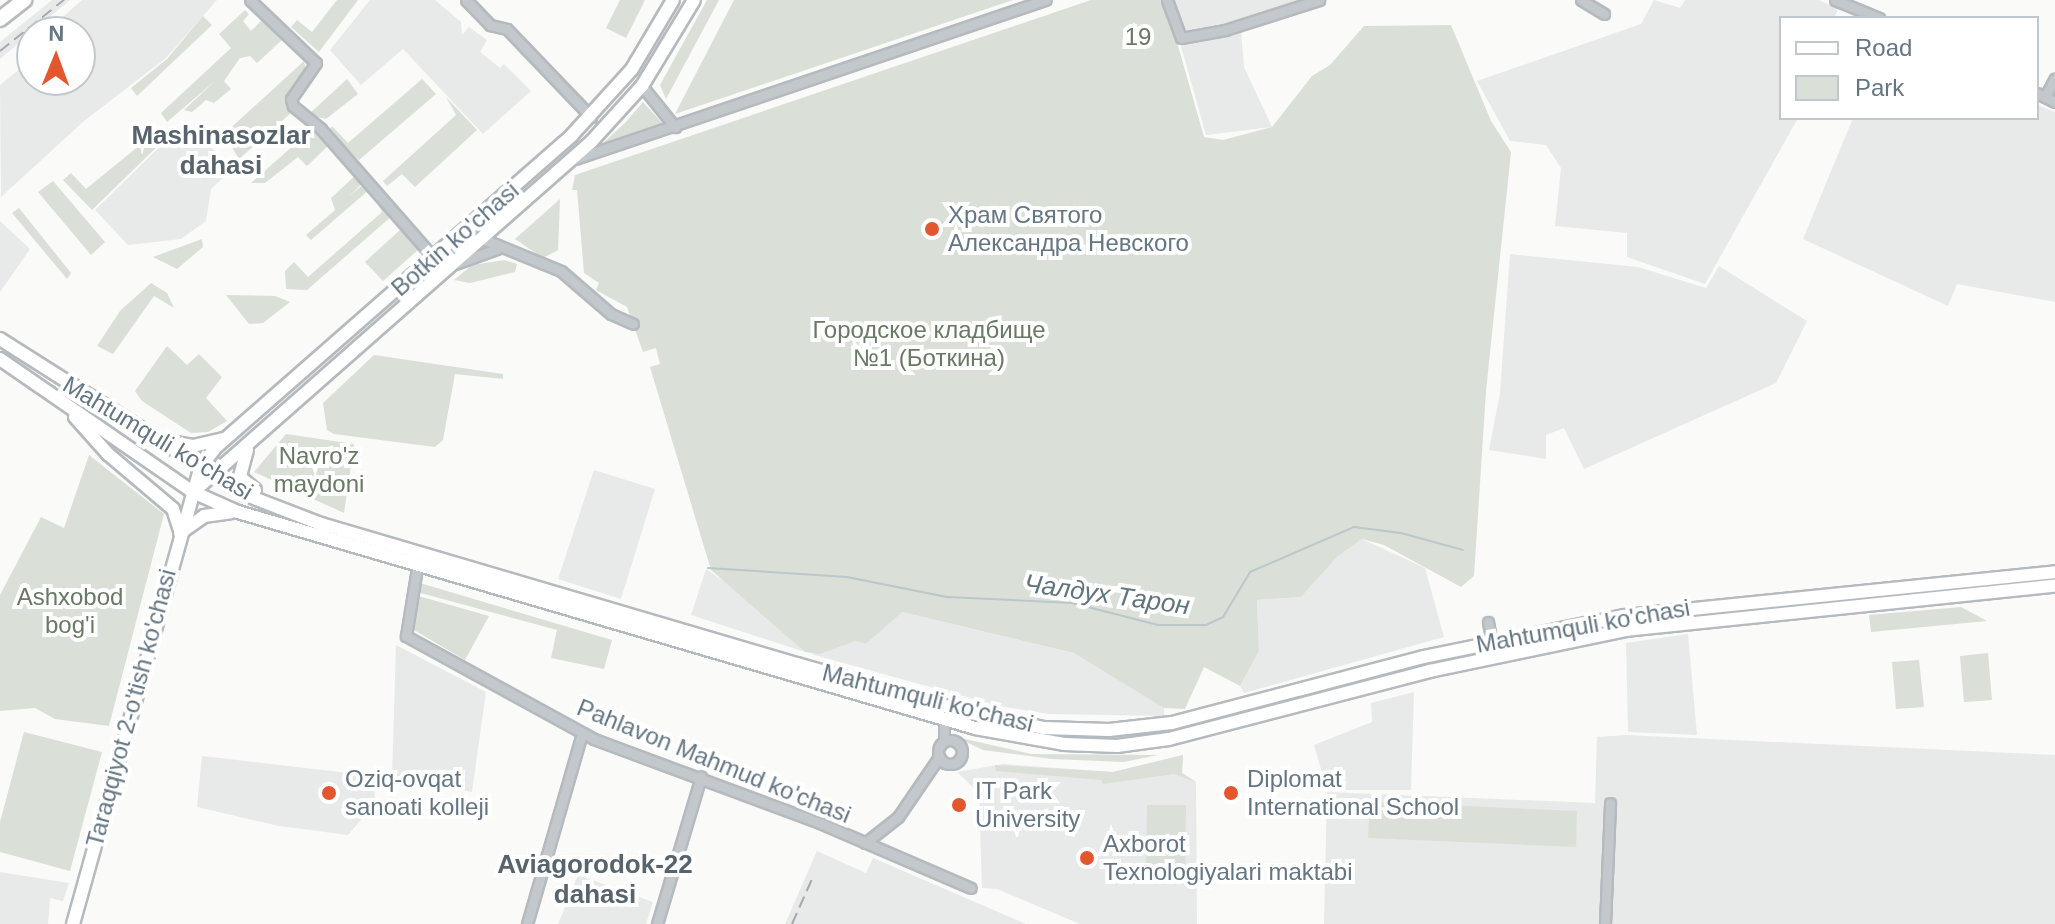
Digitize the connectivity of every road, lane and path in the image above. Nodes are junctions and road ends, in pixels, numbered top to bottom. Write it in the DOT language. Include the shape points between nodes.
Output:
graph roads {
  1 [pos="24,0"];
  2 [pos="250,0"];
  3 [pos="466,0"];
  4 [pos="673,0"];
  5 [pos="694,0"];
  6 [pos="1046,0"];
  7 [pos="1167,0"];
  8 [pos="1319,0"];
  9 [pos="1581,0"];
  10 [pos="1835,0"];
  11 [pos="1845,0"];
  12 [pos="1604,14"];
  13 [pos="1874,16"];
  14 [pos="0,19"];
  15 [pos="2055,78"];
  16 [pos="623,80"];
  17 [pos="639,89"];
  18 [pos="2046,97"];
  19 [pos="591,117"];
  20 [pos="675,127"];
  21 [pos="572,160"];
  22 [pos="483,239"];
  23 [pos="497,249"];
  24 [pos="434,258"];
  25 [pos="455,264"];
  26 [pos="366,317"];
  27 [pos="633,324"];
  28 [pos="379,332"];
  29 [pos="0,339"];
  30 [pos="0,359"];
  31 [pos="60,400"];
  32 [pos="152,435"];
  33 [pos="226,438"];
  34 [pos="249,447"];
  35 [pos="200,468"];
  36 [pos="215,476"];
  37 [pos="193,492"];
  38 [pos="238,512"];
  39 [pos="321,524"];
  40 [pos="180,533"];
  41 [pos="395,555"];
  42 [pos="417,568"];
  43 [pos="2055,572"];
  44 [pos="2055,586"];
  45 [pos="1608,618"];
  46 [pos="1488,622"];
  47 [pos="1611,633"];
  48 [pos="1492,642"];
  49 [pos="944,719"];
  50 [pos="582,733"];
  51 [pos="944,741"];
  52 [pos="939,757"];
  53 [pos="701,776"];
  54 [pos="1610,803"];
  55 [pos="865,843"];
  56 [pos="971,888"];
  57 [pos="73,924"];
  58 [pos="527,924"];
  59 [pos="657,924"];
  60 [pos="1605,924"];
  1 -- 14 [label="highway"];
  2 -- 24 [label="street" via="316,63 291,99 293,106 321,129"];
  3 -- 19 [label="street" via="490,25 507,29"];
  4 -- 16 [label="main road, Botkin ko'chasi"];
  5 -- 17 [label="main road, Botkin ko'chasi"];
  6 -- 20 [label="street, Botkin ko'chasi"];
  7 -- 8 [label="street" via="1181,38"];
  9 -- 12 [label="street"];
  10 -- 11 [label="street"];
  10 -- 13 [label="street"];
  15 -- 18 [label="street"];
  16 -- 17 [label="main road"];
  16 -- 19 [label="main road, Botkin ko'chasi"];
  17 -- 20 [label="street"];
  17 -- 21 [label="main road, Botkin ko'chasi"];
  19 -- 24 [label="main road, Botkin ko'chasi"];
  20 -- 21 [label="street, Botkin ko'chasi"];
  21 -- 22 [label="main road, Botkin ko'chasi"];
  22 -- 23 [label="street"];
  22 -- 25 [label="main road, Botkin ko'chasi"];
  23 -- 25 [label="street"];
  23 -- 27 [label="street" via="561,271 611,314"];
  24 -- 26 [label="main road, Botkin ko'chasi"];
  25 -- 28 [label="main road, Botkin ko'chasi"];
  26 -- 28 [label="main road"];
  26 -- 33 [label="main road, Botkin ko'chasi"];
  28 -- 34 [label="main road, Botkin ko'chasi"];
  29 -- 32 [label="main road, Mahtumquli ko'chasi"];
  30 -- 31 [label="main road, Mahtumquli ko'chasi"];
  31 -- 37 [label="main road, Mahtumquli ko'chasi"];
  31 -- 40 [label="main road" via="108,454 173,509"];
  32 -- 33 [label="main road" via="193,446"];
  32 -- 35 [label="main road, Mahtumquli ko'chasi"];
  33 -- 35 [label="main road, Botkin ko'chasi"];
  34 -- 36 [label="main road, Botkin ko'chasi"];
  34 -- 39 [label="main road" via="240,469 244,485"];
  35 -- 36 [label="main road, Mahtumquli ko'chasi"];
  35 -- 37 [label="main road, Taraqqiyot 2-o'tish ko'chasi"];
  36 -- 37 [label="main road, Botkin ko'chasi"];
  36 -- 39 [label="main road, Mahtumquli ko'chasi"];
  37 -- 38 [label="main road, Mahtumquli ko'chasi"];
  37 -- 40 [label="main road, Taraqqiyot 2-o'tish ko'chasi"];
  38 -- 40 [label="main road" via="204,516"];
  38 -- 41 [label="main road, Mahtumquli ko'chasi"];
  39 -- 41 [label="main road, Mahtumquli ko'chasi"];
  40 -- 57 [label="main road, Taraqqiyot 2-o'tish ko'chasi"];
  41 -- 42 [label="main road, Mahtumquli ko'chasi"];
  41 -- 48 [label="main road, Mahtumquli ko'chasi" via="967,712 1054,729 1182,722"];
  42 -- 49 [label="main road, Mahtumquli ko'chasi"];
  42 -- 50 [label="street, Pahlavon Mahmud ko'chasi" via="406,636"];
  43 -- 45 [label="main road, Mahtumquli ko'chasi"];
  44 -- 47 [label="main road, Mahtumquli ko'chasi"];
  45 -- 47 [label="main road"];
  45 -- 48 [label="main road, Mahtumquli ko'chasi"];
  46 -- 48 [label="street"];
  47 -- 49 [label="main road, Mahtumquli ko'chasi" via="1430,671 1143,744 1051,742"];
  49 -- 51 [label="street"];
  50 -- 53 [label="street, Pahlavon Mahmud ko'chasi"];
  50 -- 58 [label="street"];
  51 -- 52 [label="street"];
  51 -- 52 [label="street" via="958,742 962,756 948,764"];
  52 -- 55 [label="street" via="898,817"];
  53 -- 55 [label="street, Pahlavon Mahmud ko'chasi"];
  53 -- 59 [label="street"];
  54 -- 60 [label="street"];
  55 -- 56 [label="street, Pahlavon Mahmud ko'chasi"];
}
